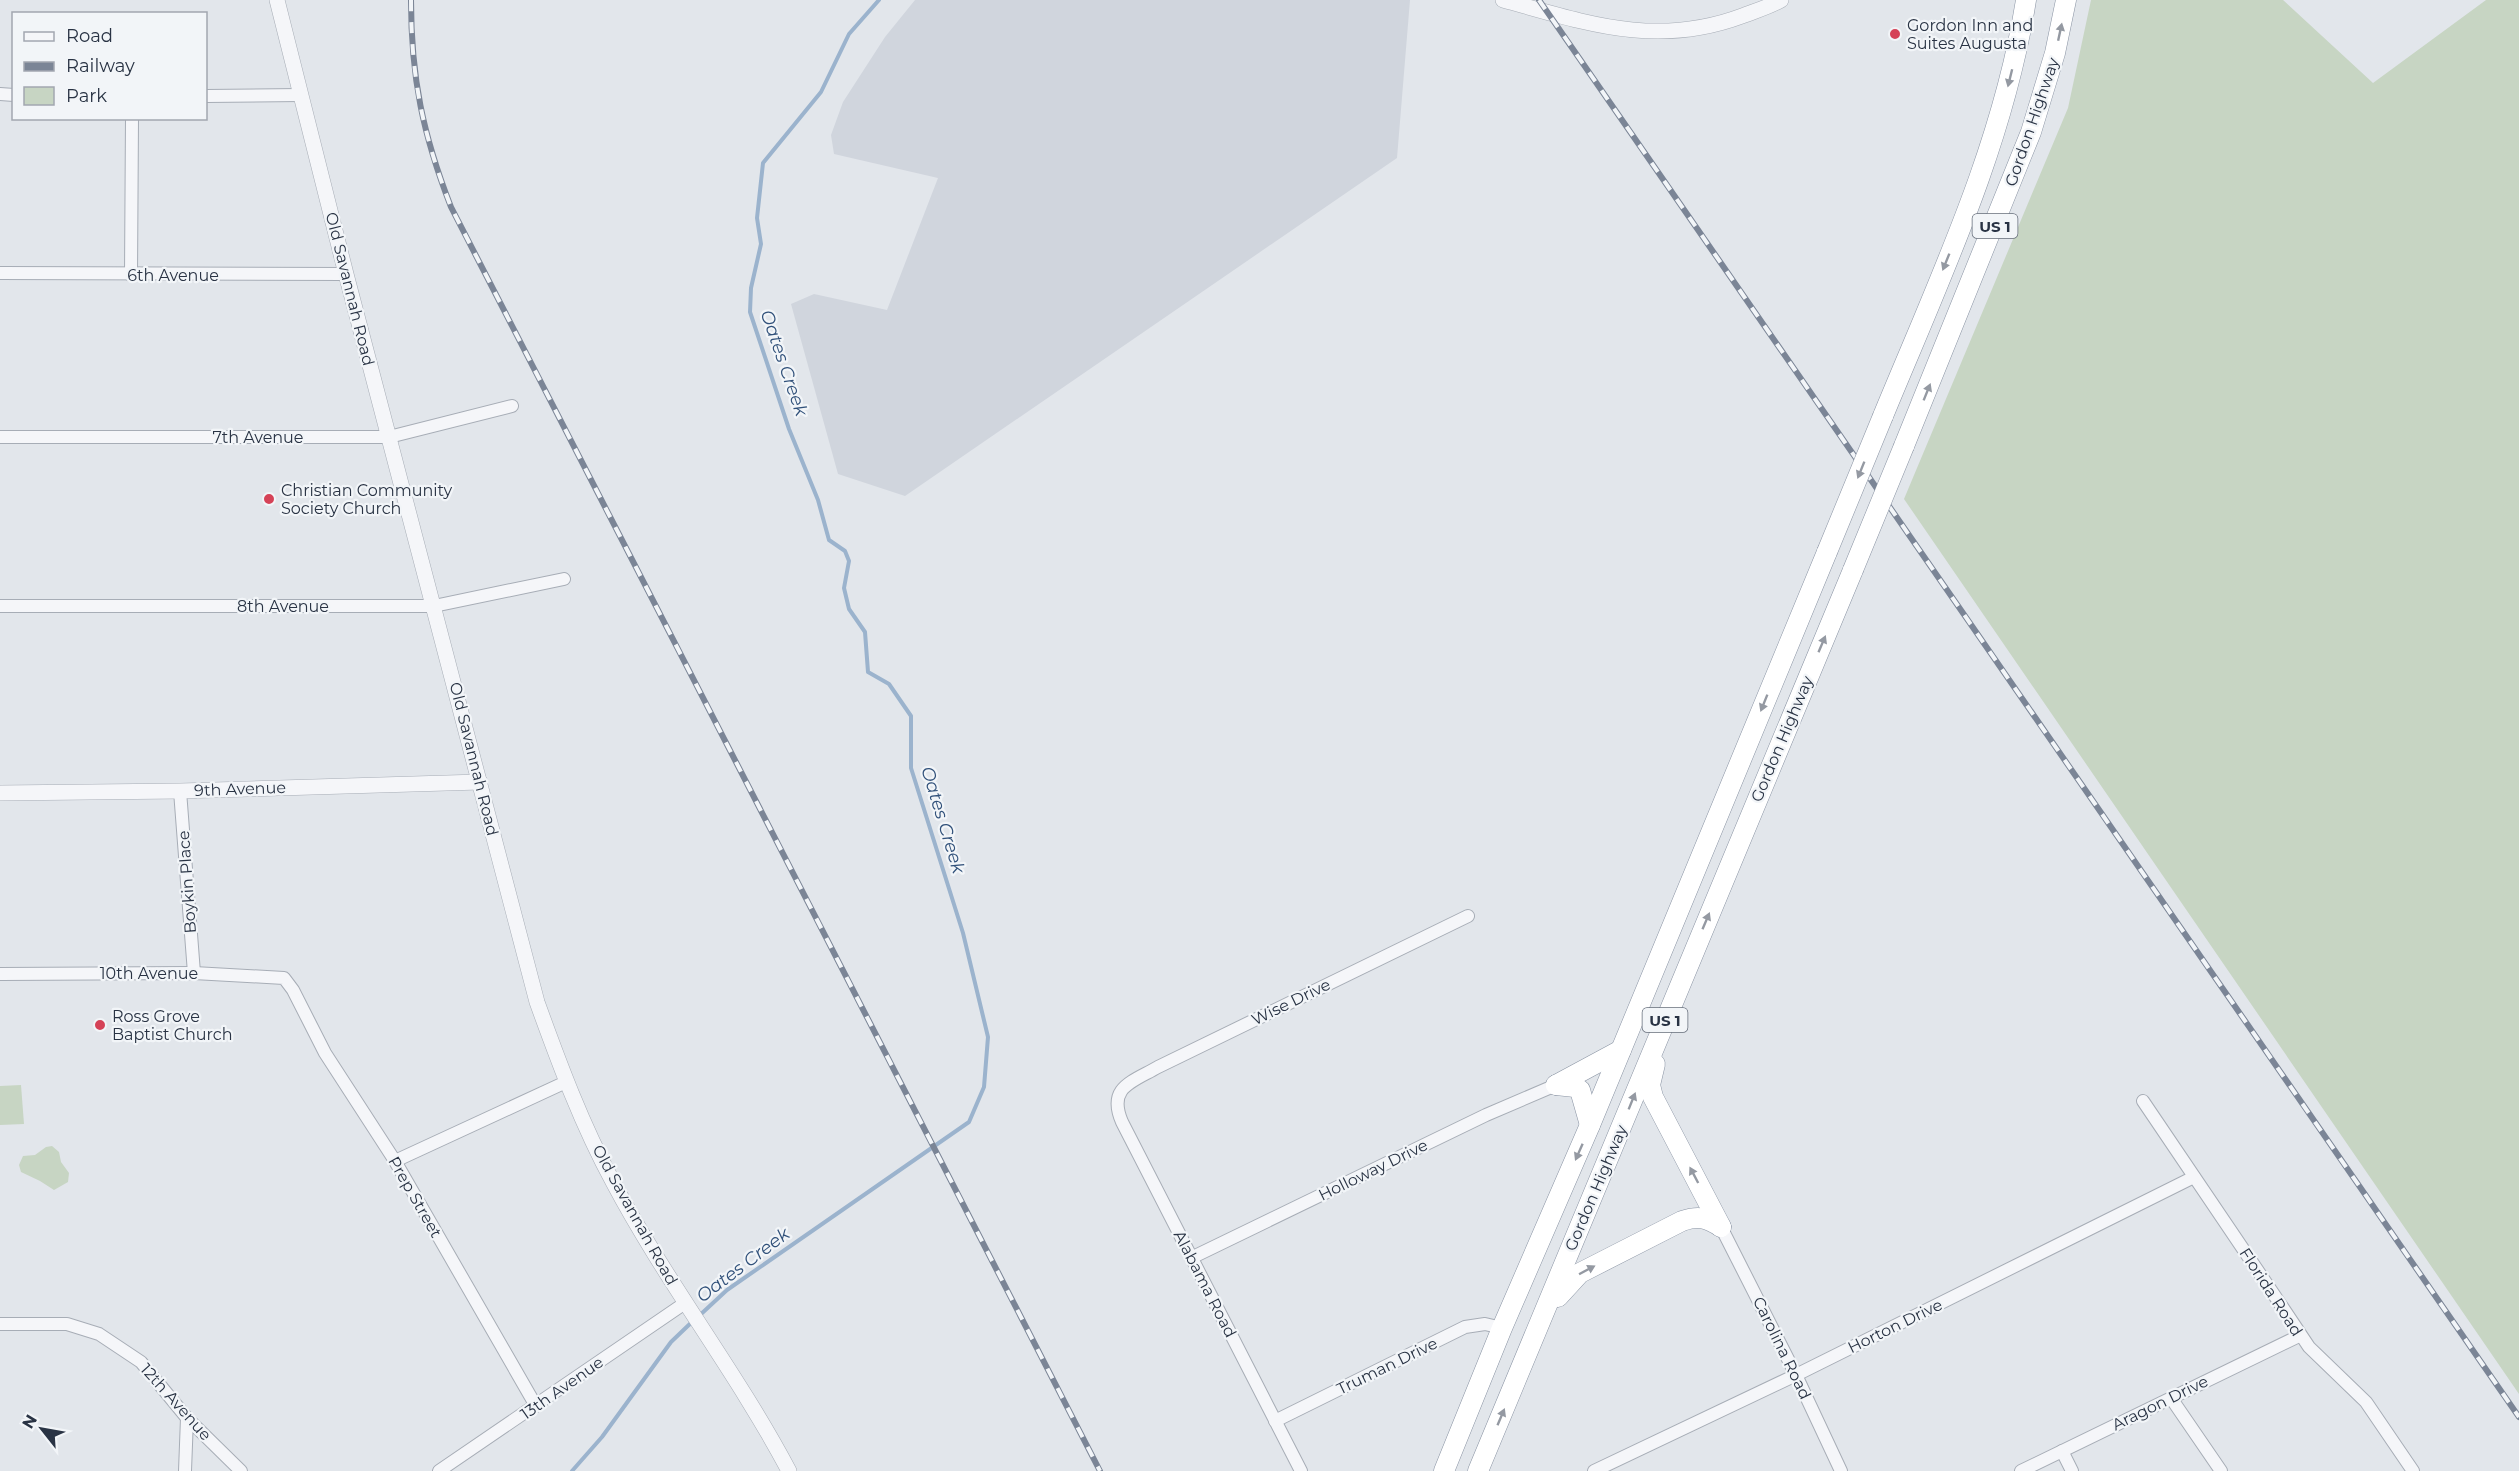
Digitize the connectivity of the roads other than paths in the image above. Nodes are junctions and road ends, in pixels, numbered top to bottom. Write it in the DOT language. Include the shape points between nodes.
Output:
graph roads {
  1 [pos="277,0"];
  2 [pos="1503,0"];
  3 [pos="1781,0"];
  4 [pos="2026,0"];
  5 [pos="2066,0"];
  6 [pos="300,95"];
  7 [pos="207,96"];
  8 [pos="132,120"];
  9 [pos="0,273"];
  10 [pos="346,274"];
  11 [pos="131,275"];
  12 [pos="512,406"];
  13 [pos="0,437"];
  14 [pos="389,437"];
  15 [pos="564,579"];
  16 [pos="0,606"];
  17 [pos="434,606"];
  18 [pos="480,782"];
  19 [pos="180,791"];
  20 [pos="0,793"];
  21 [pos="1468,916"];
  22 [pos="194,973"];
  23 [pos="0,974"];
  24 [pos="292,990"];
  25 [pos="1656,1041"];
  26 [pos="1621,1050"];
  27 [pos="566,1082"];
  28 [pos="1556,1085"];
  29 [pos="1118,1095"];
  30 [pos="2143,1101"];
  31 [pos="1590,1125"];
  32 [pos="395,1161"];
  33 [pos="2194,1177"];
  34 [pos="1721,1227"];
  35 [pos="1191,1258"];
  36 [pos="689,1309"];
  37 [pos="1545,1310"];
  38 [pos="0,1324"];
  39 [pos="1502,1328"];
  40 [pos="2299,1336"];
  41 [pos="1796,1375"];
  42 [pos="2171,1398"];
  43 [pos="536,1406"];
  44 [pos="187,1418"];
  45 [pos="1275,1421"];
  46 [pos="2062,1451"];
  47 [pos="185,1471"];
  48 [pos="242,1471"];
  49 [pos="439,1471"];
  50 [pos="789,1471"];
  51 [pos="1301,1471"];
  52 [pos="1444,1471"];
  53 [pos="1478,1471"];
  54 [pos="1594,1471"];
  55 [pos="1841,1471"];
  56 [pos="2021,1471"];
  57 [pos="2072,1471"];
  58 [pos="2221,1471"];
  59 [pos="2413,1471"];
  1 -- 6 [label="street, Old Savannah Road"];
  2 -- 3 [label="street" via="1612,28 1661,33 1729,21"];
  4 -- 26 [label="highway, Gordon Highway / US 1, one-way, bridge" via="2012,70 1985,162"];
  25 -- 5 [label="highway, Gordon Highway / US 1, one-way, bridge" via="2031,132"];
  6 -- 7 [label="street"];
  6 -- 10 [label="street, Old Savannah Road"];
  8 -- 11 [label="street"];
  9 -- 11 [label="street, 6th Avenue"];
  10 -- 11 [label="street, 6th Avenue"];
  10 -- 14 [label="street, Old Savannah Road"];
  12 -- 14 [label="street, 7th Avenue"];
  13 -- 14 [label="street, 7th Avenue"];
  14 -- 17 [label="street, Old Savannah Road"];
  15 -- 17 [label="street, 8th Avenue"];
  16 -- 17 [label="street, 8th Avenue"];
  17 -- 18 [label="street, Old Savannah Road"];
  18 -- 19 [label="street, 9th Avenue"];
  18 -- 27 [label="street, Old Savannah Road" via="537,1002"];
  19 -- 20 [label="street, 9th Avenue"];
  19 -- 22 [label="street, Boykin Place"];
  21 -- 29 [label="street, Wise Drive" via="1158,1067 1128,1084"];
  22 -- 23 [label="street, 10th Avenue"];
  22 -- 24 [label="street, 10th Avenue" via="284,978"];
  24 -- 32 [label="street, Prep Street" via="325,1053"];
  34 -- 25 [label="highway, one-way" via="1653,1097 1650,1085"];
  37 -- 25 [label="highway, Gordon Highway / US 1, one-way"];
  26 -- 28 [label="highway"];
  26 -- 31 [label="highway, Gordon Highway / US 1"];
  27 -- 32 [label="street"];
  27 -- 36 [label="street, Old Savannah Road" via="613,1183"];
  28 -- 31 [label="highway" via="1580,1090"];
  28 -- 35 [label="street, Holloway Drive" via="1475,1120"];
  29 -- 35 [label="street, Alabama Road" via="1117,1110 1122,1122"];
  30 -- 33 [label="street, Florida Road"];
  31 -- 39 [label="highway, Gordon Highway / US 1, one-way"];
  32 -- 43 [label="street, Prep Street"];
  33 -- 40 [label="street, Florida Road"];
  33 -- 41 [label="street, Horton Drive"];
  37 -- 34 [label="highway, one-way" via="1580,1273 1682,1221 1705,1217"];
  34 -- 41 [label="street, Carolina Road"];
  35 -- 45 [label="street, Alabama Road"];
  36 -- 43 [label="street, 13th Avenue"];
  36 -- 50 [label="street, Old Savannah Road" via="763,1422"];
  53 -- 37 [label="highway, Gordon Highway / US 1, one-way"];
  38 -- 44 [label="street, 12th Avenue" via="67,1324 99,1334 141,1362"];
  39 -- 45 [label="street, Truman Drive" via="1485,1324 1465,1327"];
  39 -- 52 [label="highway, Gordon Highway / US 1"];
  40 -- 42 [label="street, Aragon Drive"];
  40 -- 59 [label="street, Florida Road" via="2366,1402"];
  41 -- 54 [label="street, Horton Drive"];
  41 -- 55 [label="street, Carolina Road"];
  42 -- 46 [label="street, Aragon Drive"];
  42 -- 58 [label="street"];
  43 -- 49 [label="street, 13th Avenue"];
  44 -- 47 [label="street"];
  44 -- 48 [label="street, 12th Avenue"];
  45 -- 51 [label="street, Alabama Road"];
  46 -- 56 [label="street, Aragon Drive"];
  46 -- 57 [label="street"];
}
